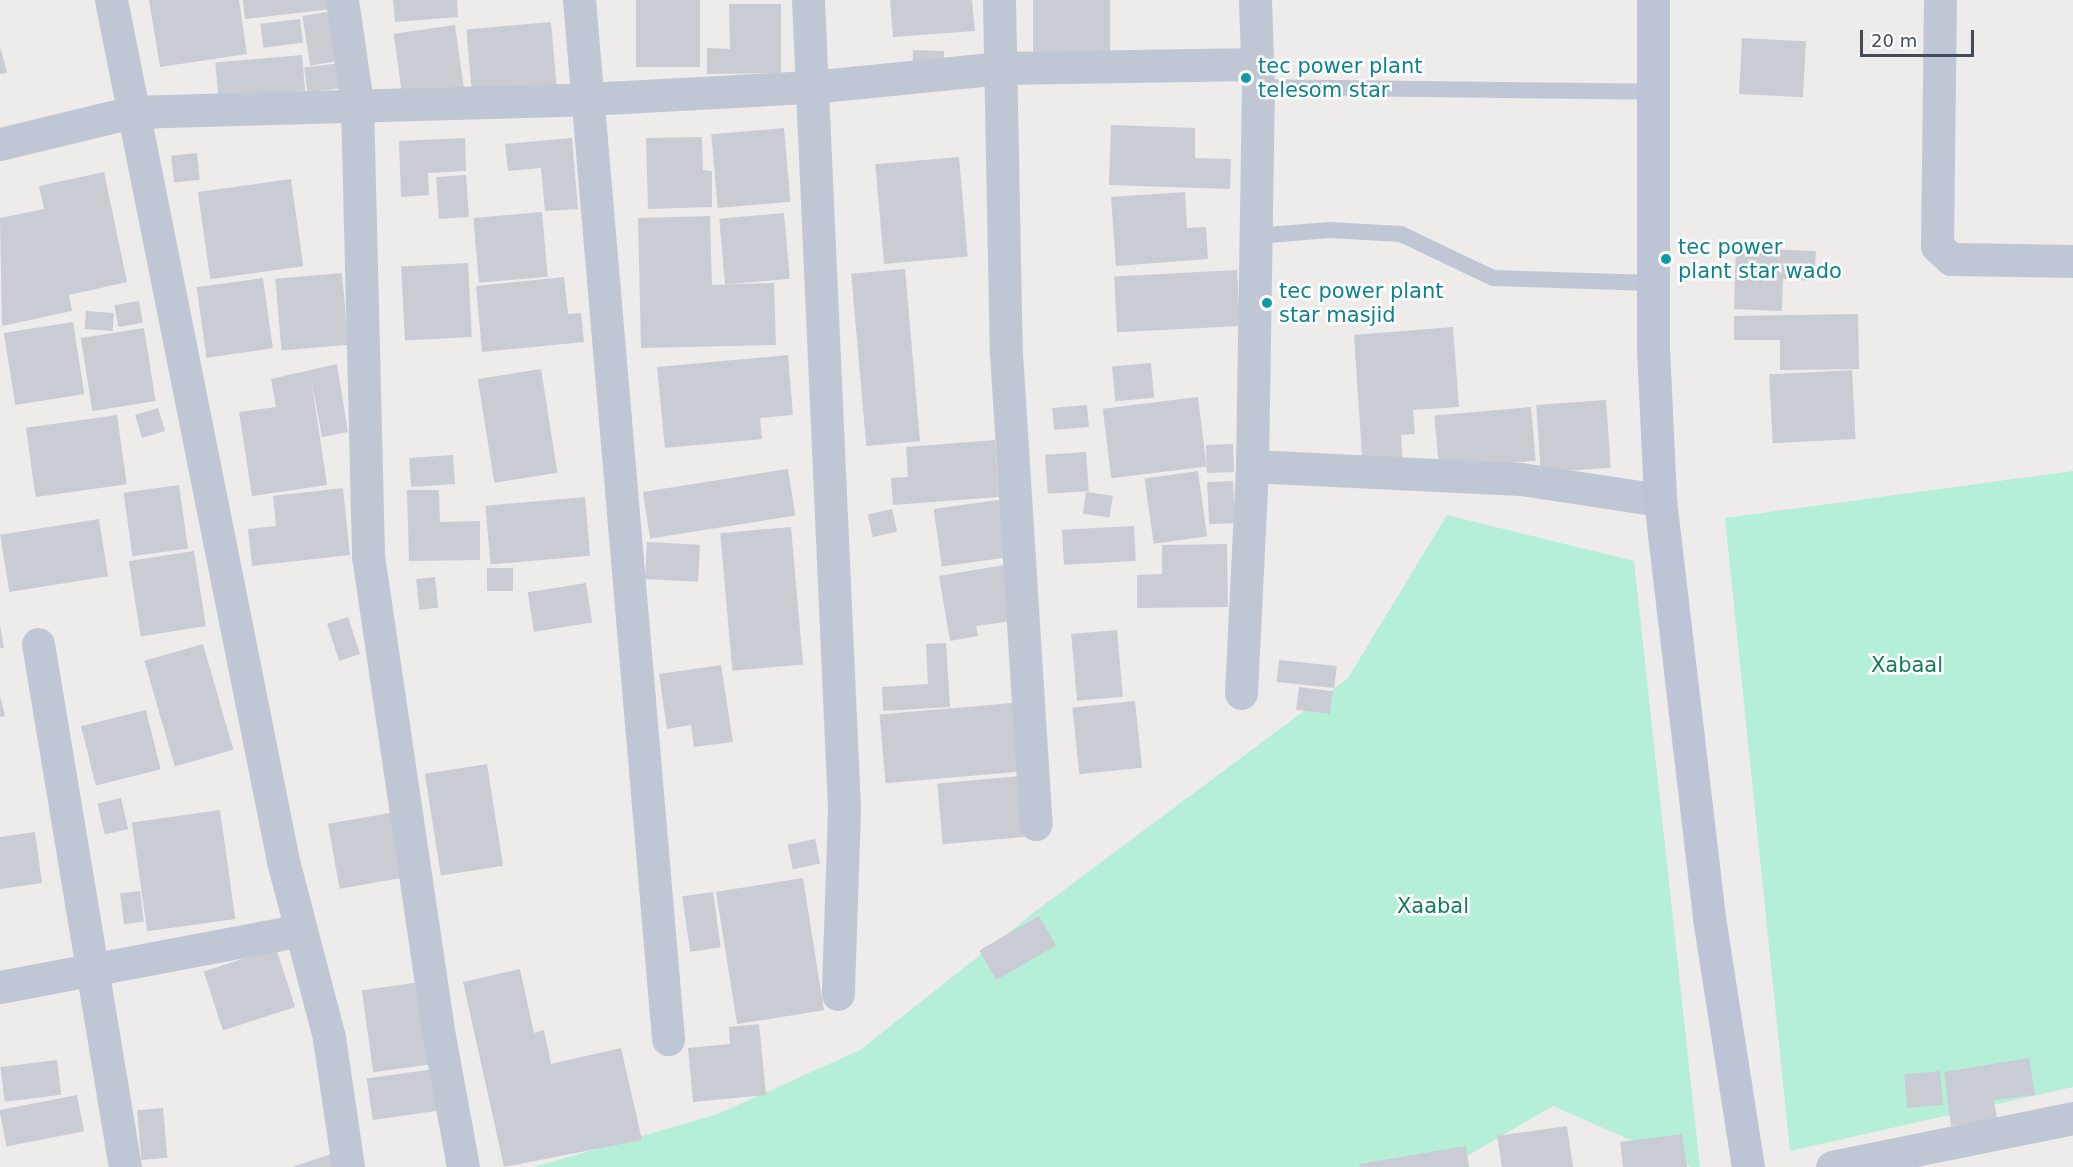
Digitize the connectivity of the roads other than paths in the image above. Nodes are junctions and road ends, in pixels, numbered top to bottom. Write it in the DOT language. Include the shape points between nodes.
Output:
graph roads {
  1 [pos="111,0"];
  2 [pos="342,0"];
  3 [pos="579,0"];
  4 [pos="808,0"];
  5 [pos="999,0"];
  6 [pos="1255,0"];
  7 [pos="1653,0"];
  8 [pos="1940,0"];
  9 [pos="1001,68"];
  10 [pos="1258,76"];
  11 [pos="810,87"];
  12 [pos="1653,92"];
  13 [pos="586,99"];
  14 [pos="357,103"];
  15 [pos="132,112"];
  16 [pos="0,144"];
  17 [pos="1256,236"];
  18 [pos="2073,261"];
  19 [pos="1653,283"];
  20 [pos="1252,466"];
  21 [pos="1660,500"];
  22 [pos="38,644"];
  23 [pos="1241,693"];
  24 [pos="1036,824"];
  25 [pos="301,930"];
  26 [pos="90,968"];
  27 [pos="0,987"];
  28 [pos="838,994"];
  29 [pos="668,1039"];
  30 [pos="2073,1118"];
  31 [pos="125,1167"];
  32 [pos="348,1167"];
  33 [pos="463,1167"];
  34 [pos="1748,1167"];
  35 [pos="1832,1167"];
  1 -- 15 [label="street"];
  2 -- 14 [label="street"];
  3 -- 13 [label="street"];
  4 -- 11 [label="street"];
  5 -- 9 [label="street"];
  6 -- 10 [label="street"];
  7 -- 12 [label="street"];
  8 -- 18 [label="street" via="1937,246 1951,259"];
  9 -- 10 [label="street"];
  9 -- 11 [label="street"];
  9 -- 24 [label="street" via="1006,353"];
  10 -- 12 [label="lane"];
  10 -- 17 [label="street"];
  11 -- 13 [label="street"];
  11 -- 28 [label="street" via="844,809"];
  12 -- 19 [label="street"];
  13 -- 14 [label="street"];
  13 -- 29 [label="street"];
  14 -- 15 [label="street"];
  14 -- 33 [label="street" via="368,556 437,1024"];
  15 -- 16 [label="street"];
  15 -- 25 [label="street" via="283,861"];
  17 -- 19 [label="lane" via="1329,230 1401,234 1493,278"];
  17 -- 20 [label="street"];
  19 -- 21 [label="street"];
  20 -- 21 [label="street" via="1521,479"];
  20 -- 23 [label="street"];
  21 -- 34 [label="street" via="1709,918"];
  22 -- 26 [label="street"];
  25 -- 26 [label="street"];
  25 -- 32 [label="street" via="329,1038"];
  26 -- 27 [label="street"];
  26 -- 31 [label="street"];
  30 -- 35 [label="street"];
}
